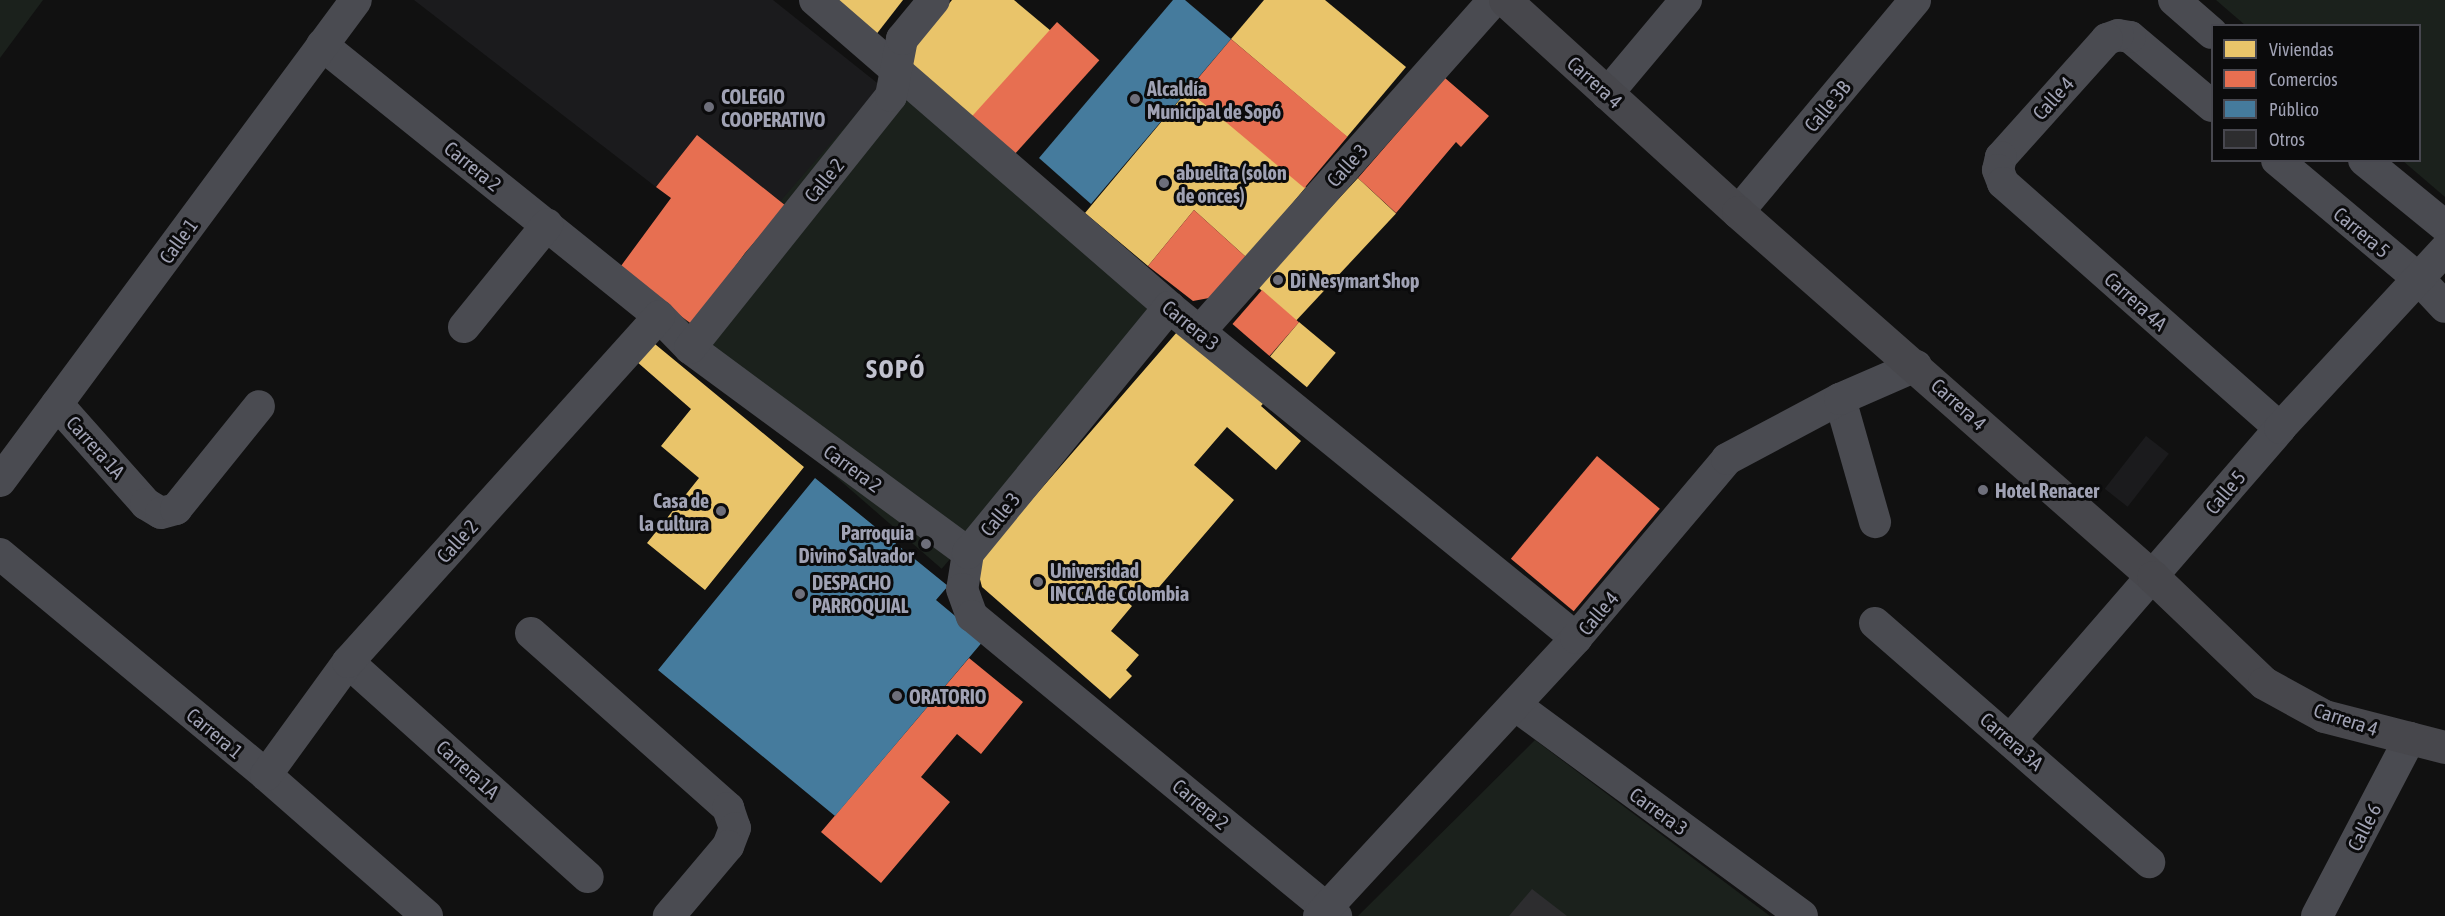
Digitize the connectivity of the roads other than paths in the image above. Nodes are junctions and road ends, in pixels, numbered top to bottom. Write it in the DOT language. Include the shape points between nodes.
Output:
graph roads {
  1 [pos="356,0"];
  2 [pos="815,0"];
  3 [pos="934,0"];
  4 [pos="1494,0"];
  5 [pos="1505,0"];
  6 [pos="1686,0"];
  7 [pos="1915,0"];
  8 [pos="2174,0"];
  9 [pos="2211,32"];
  10 [pos="322,45"];
  11 [pos="896,68"];
  12 [pos="1607,94"];
  13 [pos="2211,105"];
  14 [pos="2279,162"];
  15 [pos="2366,162"];
  16 [pos="1998,170"];
  17 [pos="1738,212"];
  18 [pos="546,225"];
  19 [pos="2445,226"];
  20 [pos="2445,250"];
  21 [pos="2419,279"];
  22 [pos="2445,307"];
  23 [pos="1169,308"];
  24 [pos="659,316"];
  25 [pos="464,327"];
  26 [pos="1200,331"];
  27 [pos="690,348"];
  28 [pos="1916,366"];
  29 [pos="1840,399"];
  30 [pos="57,404"];
  31 [pos="259,406"];
  32 [pos="2280,428"];
  33 [pos="0,481"];
  34 [pos="1875,522"];
  35 [pos="968,553"];
  36 [pos="0,554"];
  37 [pos="2153,577"];
  38 [pos="1875,623"];
  39 [pos="531,633"];
  40 [pos="1576,638"];
  41 [pos="348,662"];
  42 [pos="1515,705"];
  43 [pos="2410,738"];
  44 [pos="2011,739"];
  45 [pos="2445,747"];
  46 [pos="266,775"];
  47 [pos="2148,862"];
  48 [pos="588,877"];
  49 [pos="1327,913"];
  50 [pos="427,916"];
  51 [pos="669,916"];
  52 [pos="1802,916"];
  53 [pos="2318,916"];
  1 -- 10 [label="street, Calle 1"];
  2 -- 11 [label="street, Carrera 3"];
  3 -- 11 [label="street, Calle 2" via="902,39"];
  4 -- 26 [label="street, Calle 3"];
  5 -- 12 [label="main road, Carrera 4"];
  6 -- 12 [label="street"];
  7 -- 17 [label="street, Calle 3B"];
  8 -- 9 [label="street"];
  10 -- 18 [label="street, Carrera 2"];
  10 -- 30 [label="street, Calle 1"];
  11 -- 23 [label="street, Carrera 3"];
  11 -- 27 [label="street, Calle 2" via="891,96"];
  12 -- 17 [label="main road, Carrera 4"];
  13 -- 16 [label="street, Calle 4" via="2130,37 2118,35 2107,39 2001,157"];
  14 -- 21 [label="street, Carrera 5"];
  15 -- 19 [label="street"];
  16 -- 32 [label="street, Carrera 4A" via="2003,183"];
  17 -- 28 [label="main road, Carrera 4"];
  18 -- 24 [label="street, Carrera 2"];
  18 -- 25 [label="street"];
  20 -- 21 [label="street, Calle 5"];
  21 -- 22 [label="street, Carrera 5"];
  21 -- 32 [label="street, Calle 5"];
  23 -- 26 [label="street, Carrera 3"];
  23 -- 35 [label="street, Calle 3"];
  24 -- 27 [label="street, Carrera 2"];
  24 -- 41 [label="street, Calle 2"];
  26 -- 40 [label="street, Carrera 3"];
  27 -- 35 [label="street, Carrera 2"];
  28 -- 29 [label="street, Calle 4"];
  28 -- 37 [label="main road, Carrera 4"];
  29 -- 34 [label="street"];
  29 -- 40 [label="street, Calle 4" via="1727,459"];
  30 -- 31 [label="street, Carrera 1A" via="146,504 161,513 176,509"];
  30 -- 33 [label="street, Calle 1"];
  32 -- 37 [label="street, Calle 5"];
  35 -- 49 [label="street, Carrera 2" via="962,589 972,616"];
  36 -- 46 [label="street, Carrera 1"];
  37 -- 43 [label="main road, Carrera 4" via="2264,682 2324,716"];
  37 -- 44 [label="street, Calle 5"];
  38 -- 44 [label="street, Carrera 3A"];
  39 -- 51 [label="street" via="728,808 735,828 728,846"];
  40 -- 42 [label="street, Calle 4"];
  41 -- 46 [label="street, Calle 2"];
  41 -- 48 [label="street, Carrera 1A"];
  42 -- 49 [label="street, Calle 4"];
  42 -- 52 [label="street, Carrera 3"];
  43 -- 45 [label="main road, Carrera 4"];
  43 -- 53 [label="street, Calle 6"];
  44 -- 47 [label="street, Carrera 3A"];
  46 -- 50 [label="street, Carrera 1"];
}
